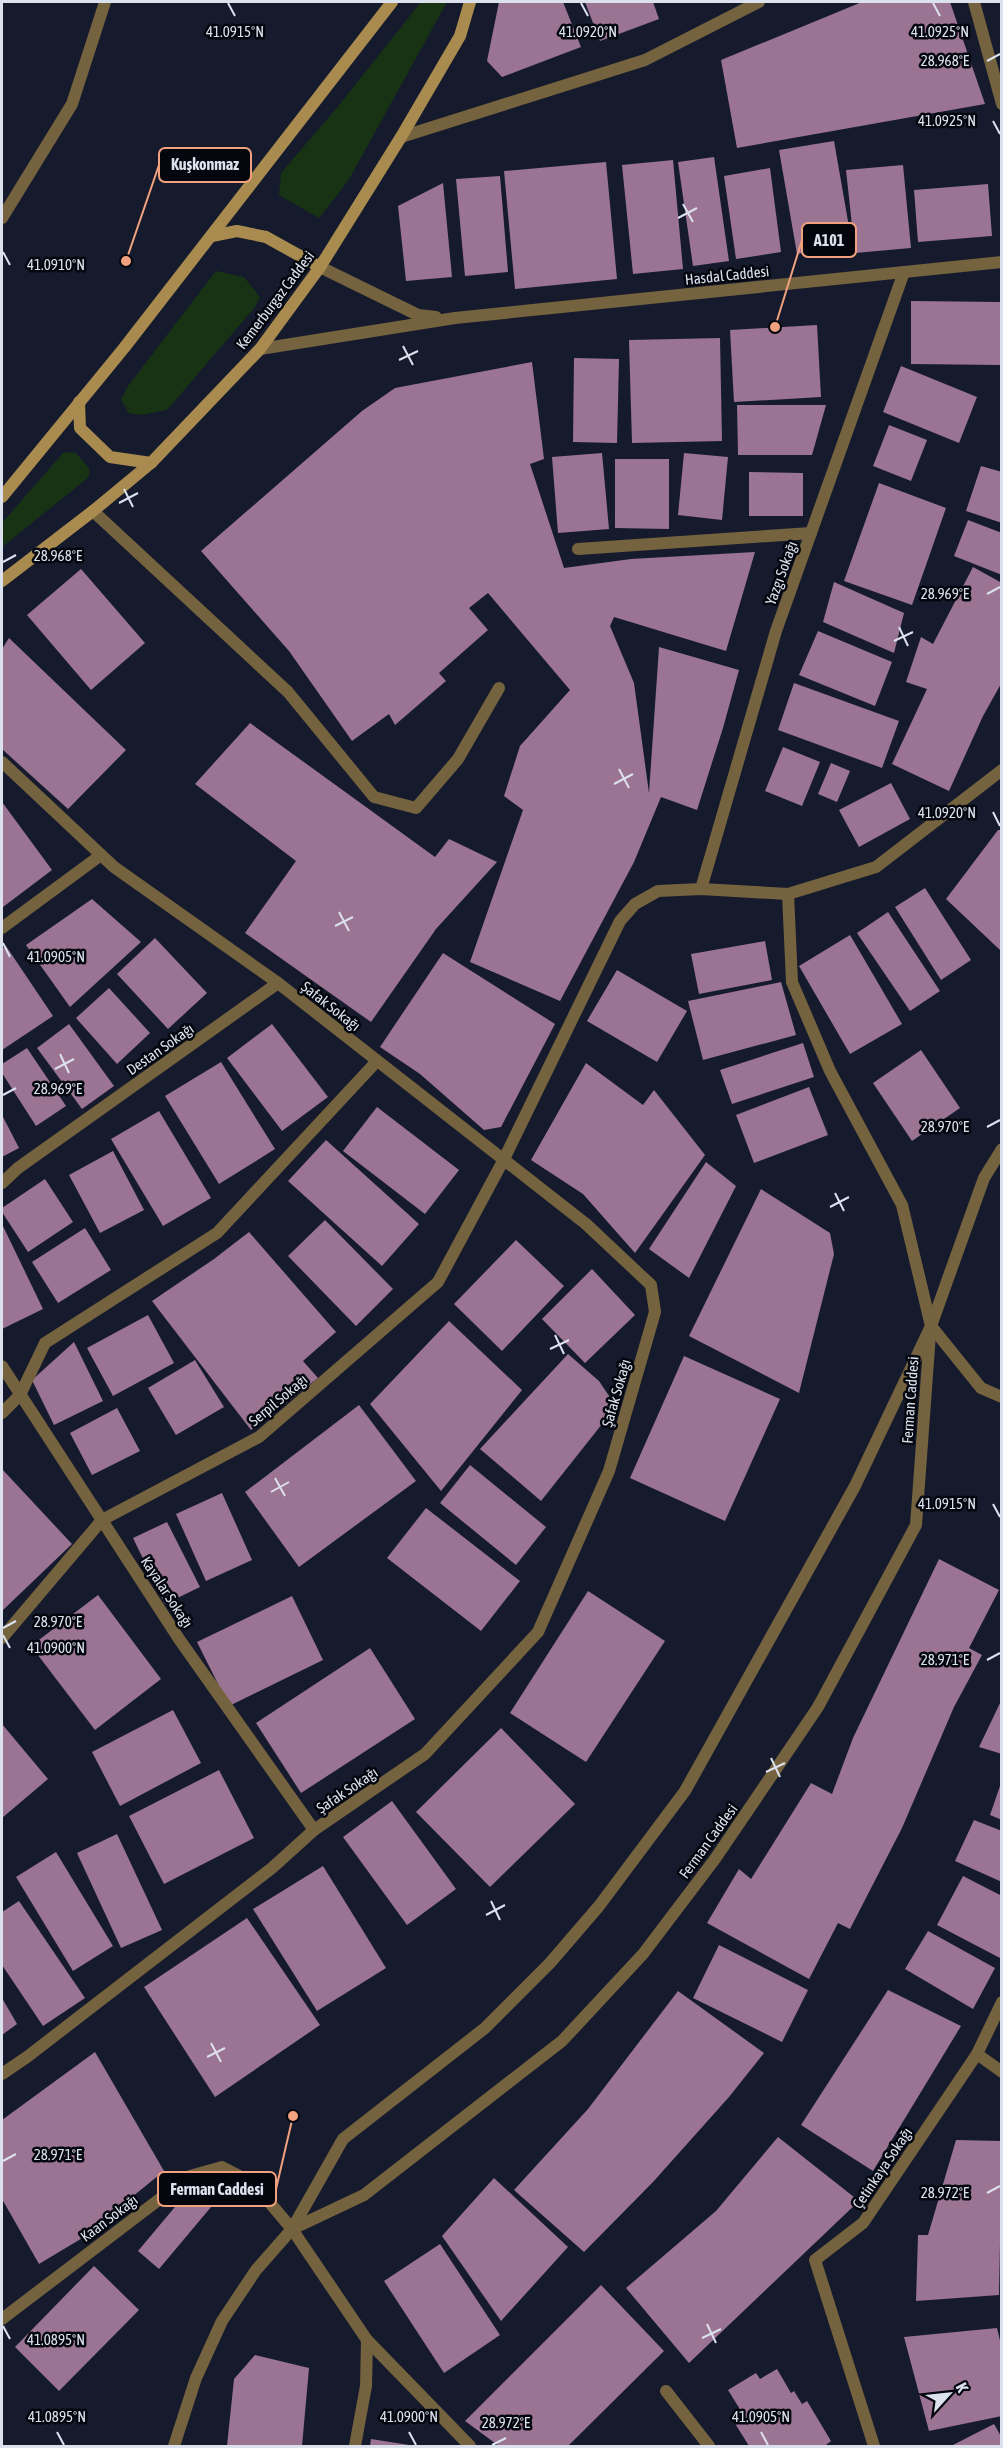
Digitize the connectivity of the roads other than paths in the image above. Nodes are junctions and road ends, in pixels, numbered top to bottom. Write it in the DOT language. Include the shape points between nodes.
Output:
graph roads {
  1 [pos="105,2"];
  2 [pos="392,2"];
  3 [pos="470,2"];
  4 [pos="759,2"];
  5 [pos="974,2"];
  6 [pos="1002,104"];
  7 [pos="401,137"];
  8 [pos="2,218"];
  9 [pos="212,236"];
  10 [pos="1002,262"];
  11 [pos="321,267"];
  12 [pos="904,272"];
  13 [pos="455,318"];
  14 [pos="260,349"];
  15 [pos="79,402"];
  16 [pos="151,463"];
  17 [pos="2,497"];
  18 [pos="93,511"];
  19 [pos="811,532"];
  20 [pos="578,549"];
  21 [pos="2,581"];
  22 [pos="499,688"];
  23 [pos="2,762"];
  24 [pos="1002,770"];
  25 [pos="101,855"];
  26 [pos="701,889"];
  27 [pos="788,894"];
  28 [pos="2,928"];
  29 [pos="278,983"];
  30 [pos="377,1061"];
  31 [pos="1002,1149"];
  32 [pos="503,1161"];
  33 [pos="2,1183"];
  34 [pos="931,1326"];
  35 [pos="2,1366"];
  36 [pos="20,1395"];
  37 [pos="1002,1397"];
  38 [pos="2,1413"];
  39 [pos="102,1520"];
  40 [pos="2,1638"];
  41 [pos="315,1830"];
  42 [pos="1002,2002"];
  43 [pos="978,2054"];
  44 [pos="1002,2072"];
  45 [pos="2,2074"];
  46 [pos="292,2229"];
  47 [pos="2,2319"];
  48 [pos="367,2340"];
  49 [pos="666,2391"];
  50 [pos="174,2446"];
  51 [pos="355,2446"];
  52 [pos="470,2446"];
  53 [pos="709,2446"];
  54 [pos="874,2446"];
  1 -- 8 [label="street" via="72,104"];
  2 -- 9 [label="main road"];
  3 -- 7 [label="main road, Kemerburgaz Caddesi" via="460,36"];
  4 -- 7 [label="street" via="645,60"];
  5 -- 6 [label="street"];
  7 -- 11 [label="main road, Kemerburgaz Caddesi"];
  9 -- 11 [label="main road" via="237,231 266,237"];
  9 -- 15 [label="main road"];
  10 -- 12 [label="street, Hasdal Caddesi"];
  11 -- 13 [label="street, Hasdal Caddesi" via="418,315"];
  11 -- 14 [label="main road, Kemerburgaz Caddesi"];
  12 -- 13 [label="street, Hasdal Caddesi"];
  12 -- 19 [label="street, Yazgı Sokağı"];
  13 -- 14 [label="street, Hasdal Caddesi"];
  14 -- 16 [label="main road, Kemerburgaz Caddesi"];
  15 -- 16 [label="main road" via="80,428 110,457"];
  15 -- 17 [label="main road"];
  16 -- 18 [label="main road, Kemerburgaz Caddesi"];
  18 -- 21 [label="main road, Kemerburgaz Caddesi"];
  18 -- 22 [label="street" via="288,692 374,797 416,808 458,759"];
  19 -- 20 [label="street"];
  19 -- 26 [label="street, Yazgı Sokağı" via="776,631"];
  23 -- 25 [label="street, Şafak Sokağı"];
  24 -- 27 [label="street" via="876,867"];
  25 -- 28 [label="street"];
  25 -- 29 [label="street, Şafak Sokağı"];
  26 -- 27 [label="street, Serpil Sokağı"];
  26 -- 32 [label="street, Serpil Sokağı" via="658,891 635,904 620,921"];
  27 -- 34 [label="street" via="792,982 831,1071 902,1205"];
  29 -- 30 [label="street, Şafak Sokağı"];
  29 -- 33 [label="street, Destan Sokağı"];
  30 -- 32 [label="street, Şafak Sokağı"];
  30 -- 36 [label="street" via="217,1233 45,1343"];
  31 -- 34 [label="street, Ferman Caddesi" via="984,1178"];
  32 -- 39 [label="street, Serpil Sokağı" via="438,1282 259,1437"];
  32 -- 41 [label="street, Şafak Sokağı" via="585,1224 651,1285 655,1312 609,1471 538,1632 425,1754"];
  34 -- 37 [label="street" via="981,1388"];
  34 -- 46 [label="street, Ferman Caddesi" via="855,1486 685,1791 599,1906 550,1963 485,2028 343,2139"];
  34 -- 46 [label="street, Ferman Caddesi" via="916,1525 818,1707 715,1858 643,1954 562,2041 364,2194"];
  35 -- 36 [label="street, Kayalar Sokağı"];
  36 -- 38 [label="street"];
  36 -- 39 [label="street, Kayalar Sokağı"];
  39 -- 40 [label="street, Serpil Sokağı"];
  39 -- 41 [label="street, Kayalar Sokağı" via="179,1639"];
  41 -- 45 [label="street, Şafak Sokağı" via="272,1868"];
  42 -- 43 [label="street, Çetinkaya Sokağı"];
  43 -- 44 [label="street"];
  43 -- 54 [label="street, Çetinkaya Sokağı" via="863,2223 815,2260"];
  46 -- 47 [label="street, Kaan Sokağı" via="253,2183 222,2167 190,2176"];
  46 -- 48 [label="street, Kaan Sokağı"];
  46 -- 50 [label="street, Ferman Caddesi" via="256,2270 222,2321 196,2378"];
  48 -- 51 [label="street" via="366,2386"];
  48 -- 52 [label="street, Kaan Sokağı"];
  49 -- 53 [label="street"];
}
